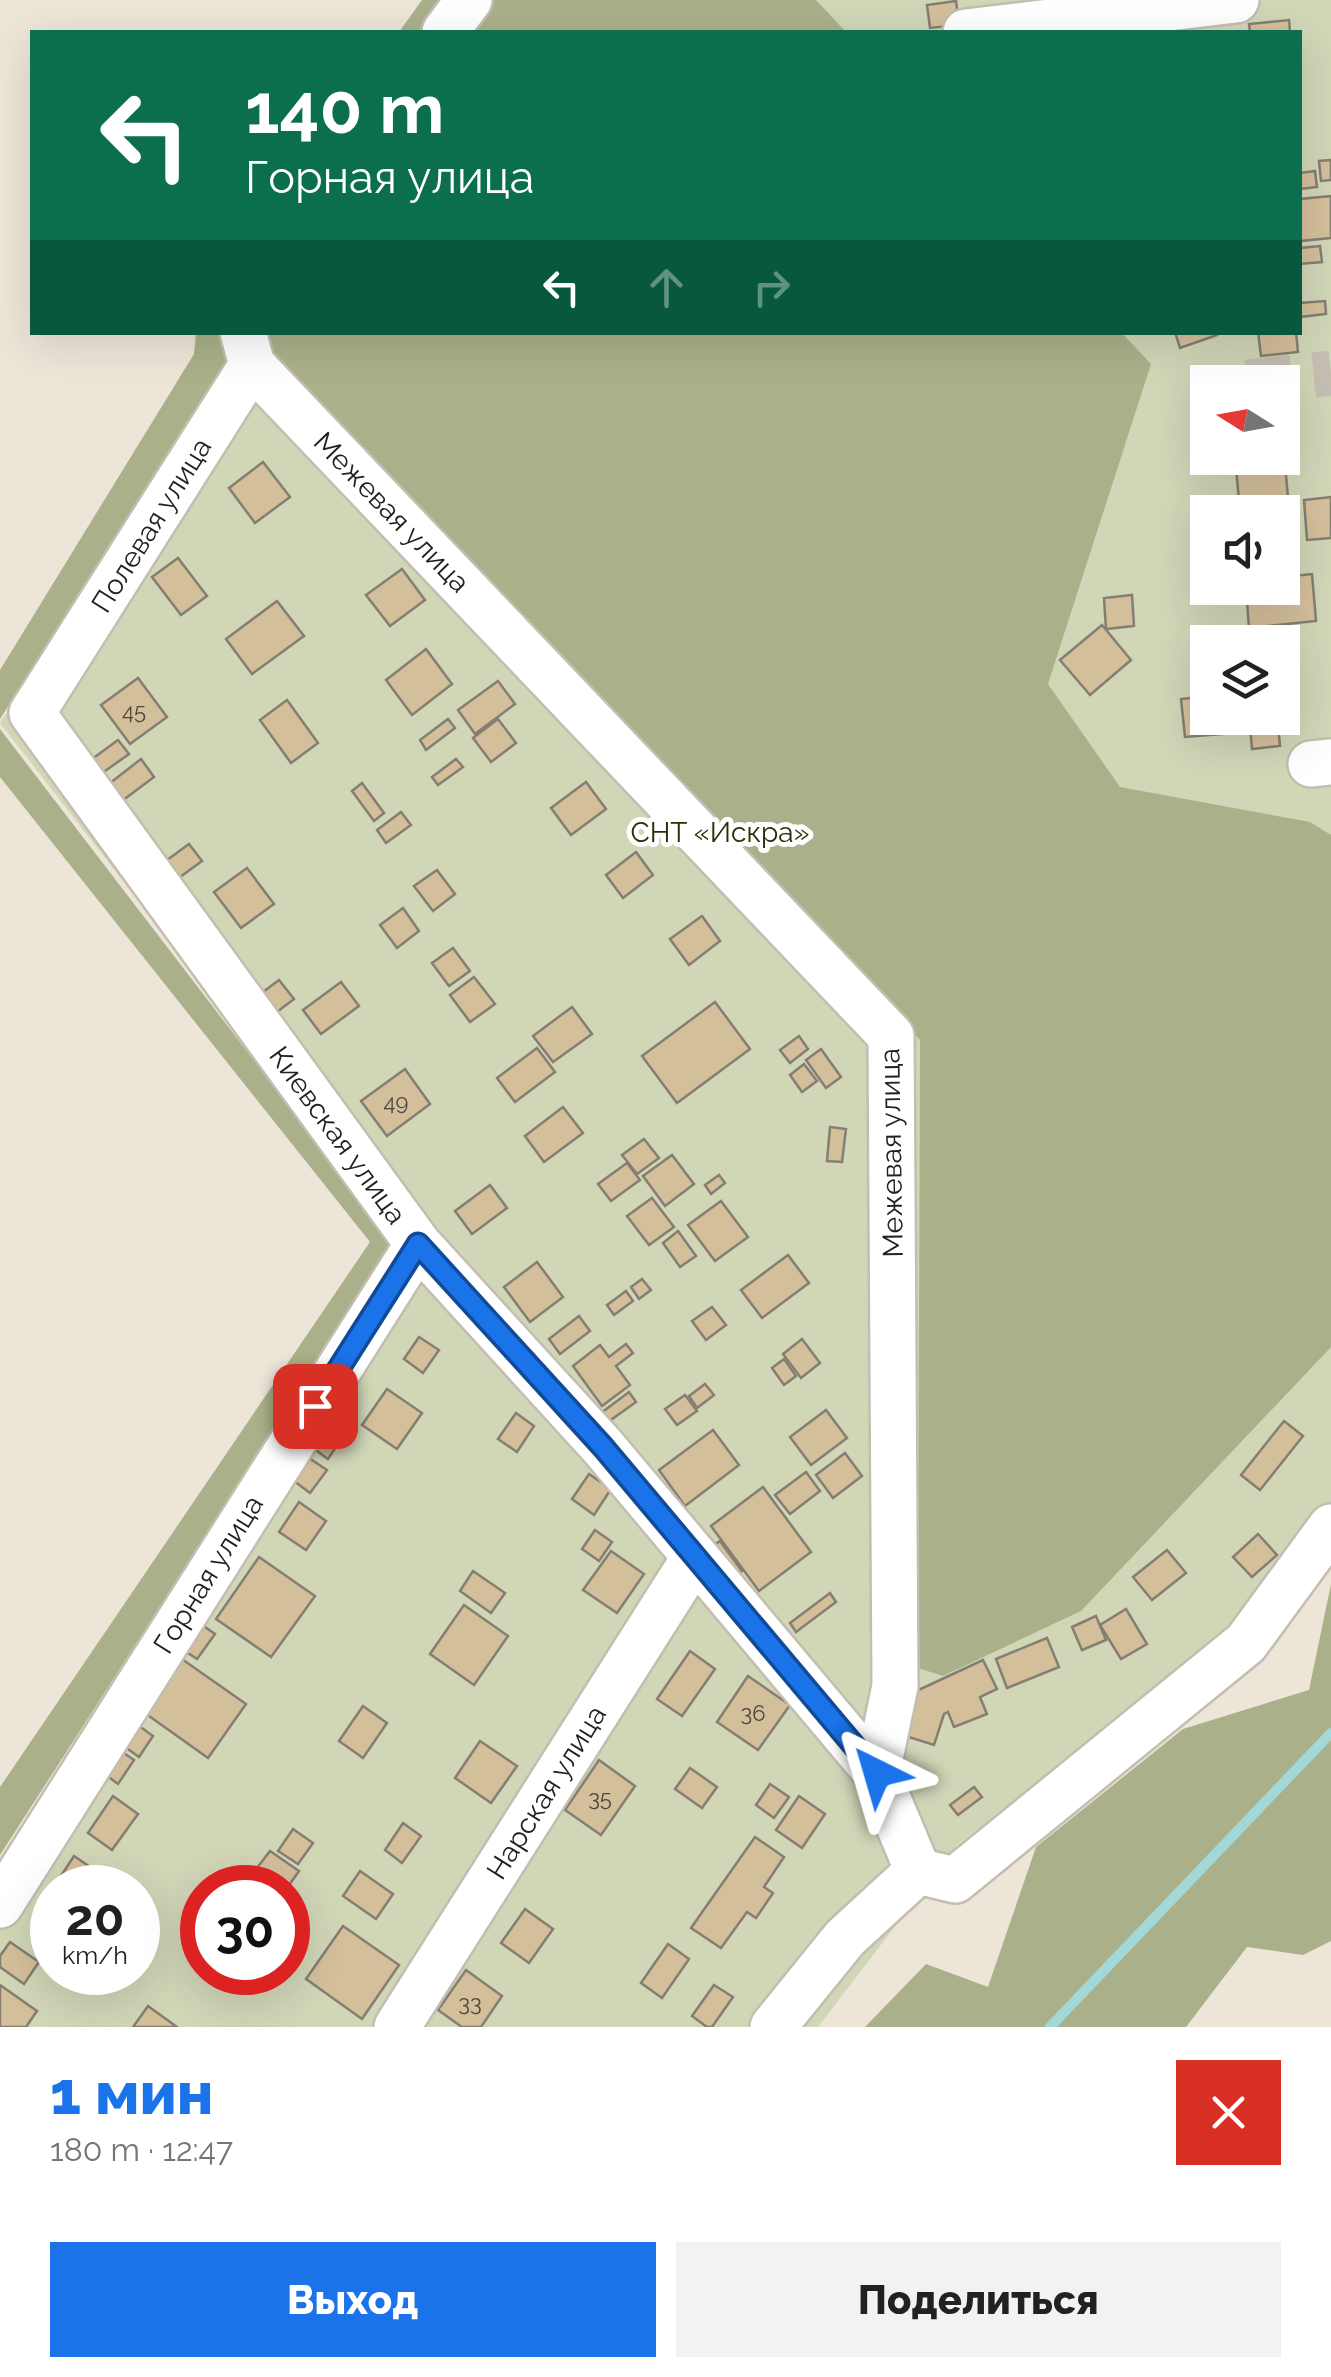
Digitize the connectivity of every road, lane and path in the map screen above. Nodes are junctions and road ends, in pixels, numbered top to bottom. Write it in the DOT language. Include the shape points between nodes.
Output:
graph roads {
  1 [pos="469,0"];
  2 [pos="1236,0"];
  3 [pos="446,30"];
  4 [pos="983,30"];
  5 [pos="248,349"];
  6 [pos="32,713"];
  7 [pos="418,1244"];
  8 [pos="1331,1527"];
  9 [pos="695,1557"];
  10 [pos="877,1773"];
  11 [pos="918,1870"];
  12 [pos="0,1905"];
  13 [pos="397,2027"];
  14 [pos="773,2027"];
  1 -- 3 [label="street"];
  2 -- 4 [label="street"];
  5 -- 6 [label="street, Полевая улица"];
  5 -- 10 [label="street, Межевая улица" via="892,1036 896,1686"];
  6 -- 7 [label="street, Киевская улица"];
  7 -- 9 [label="street, Киевская улица"];
  7 -- 12 [label="street, Горная улица"];
  8 -- 11 [label="street" via="1246,1643 955,1880"];
  9 -- 10 [label="street, Киевская улица"];
  9 -- 13 [label="street, Нарская улица"];
  10 -- 11 [label="street, Киевская улица"];
  11 -- 14 [label="street" via="845,1938"];
}
